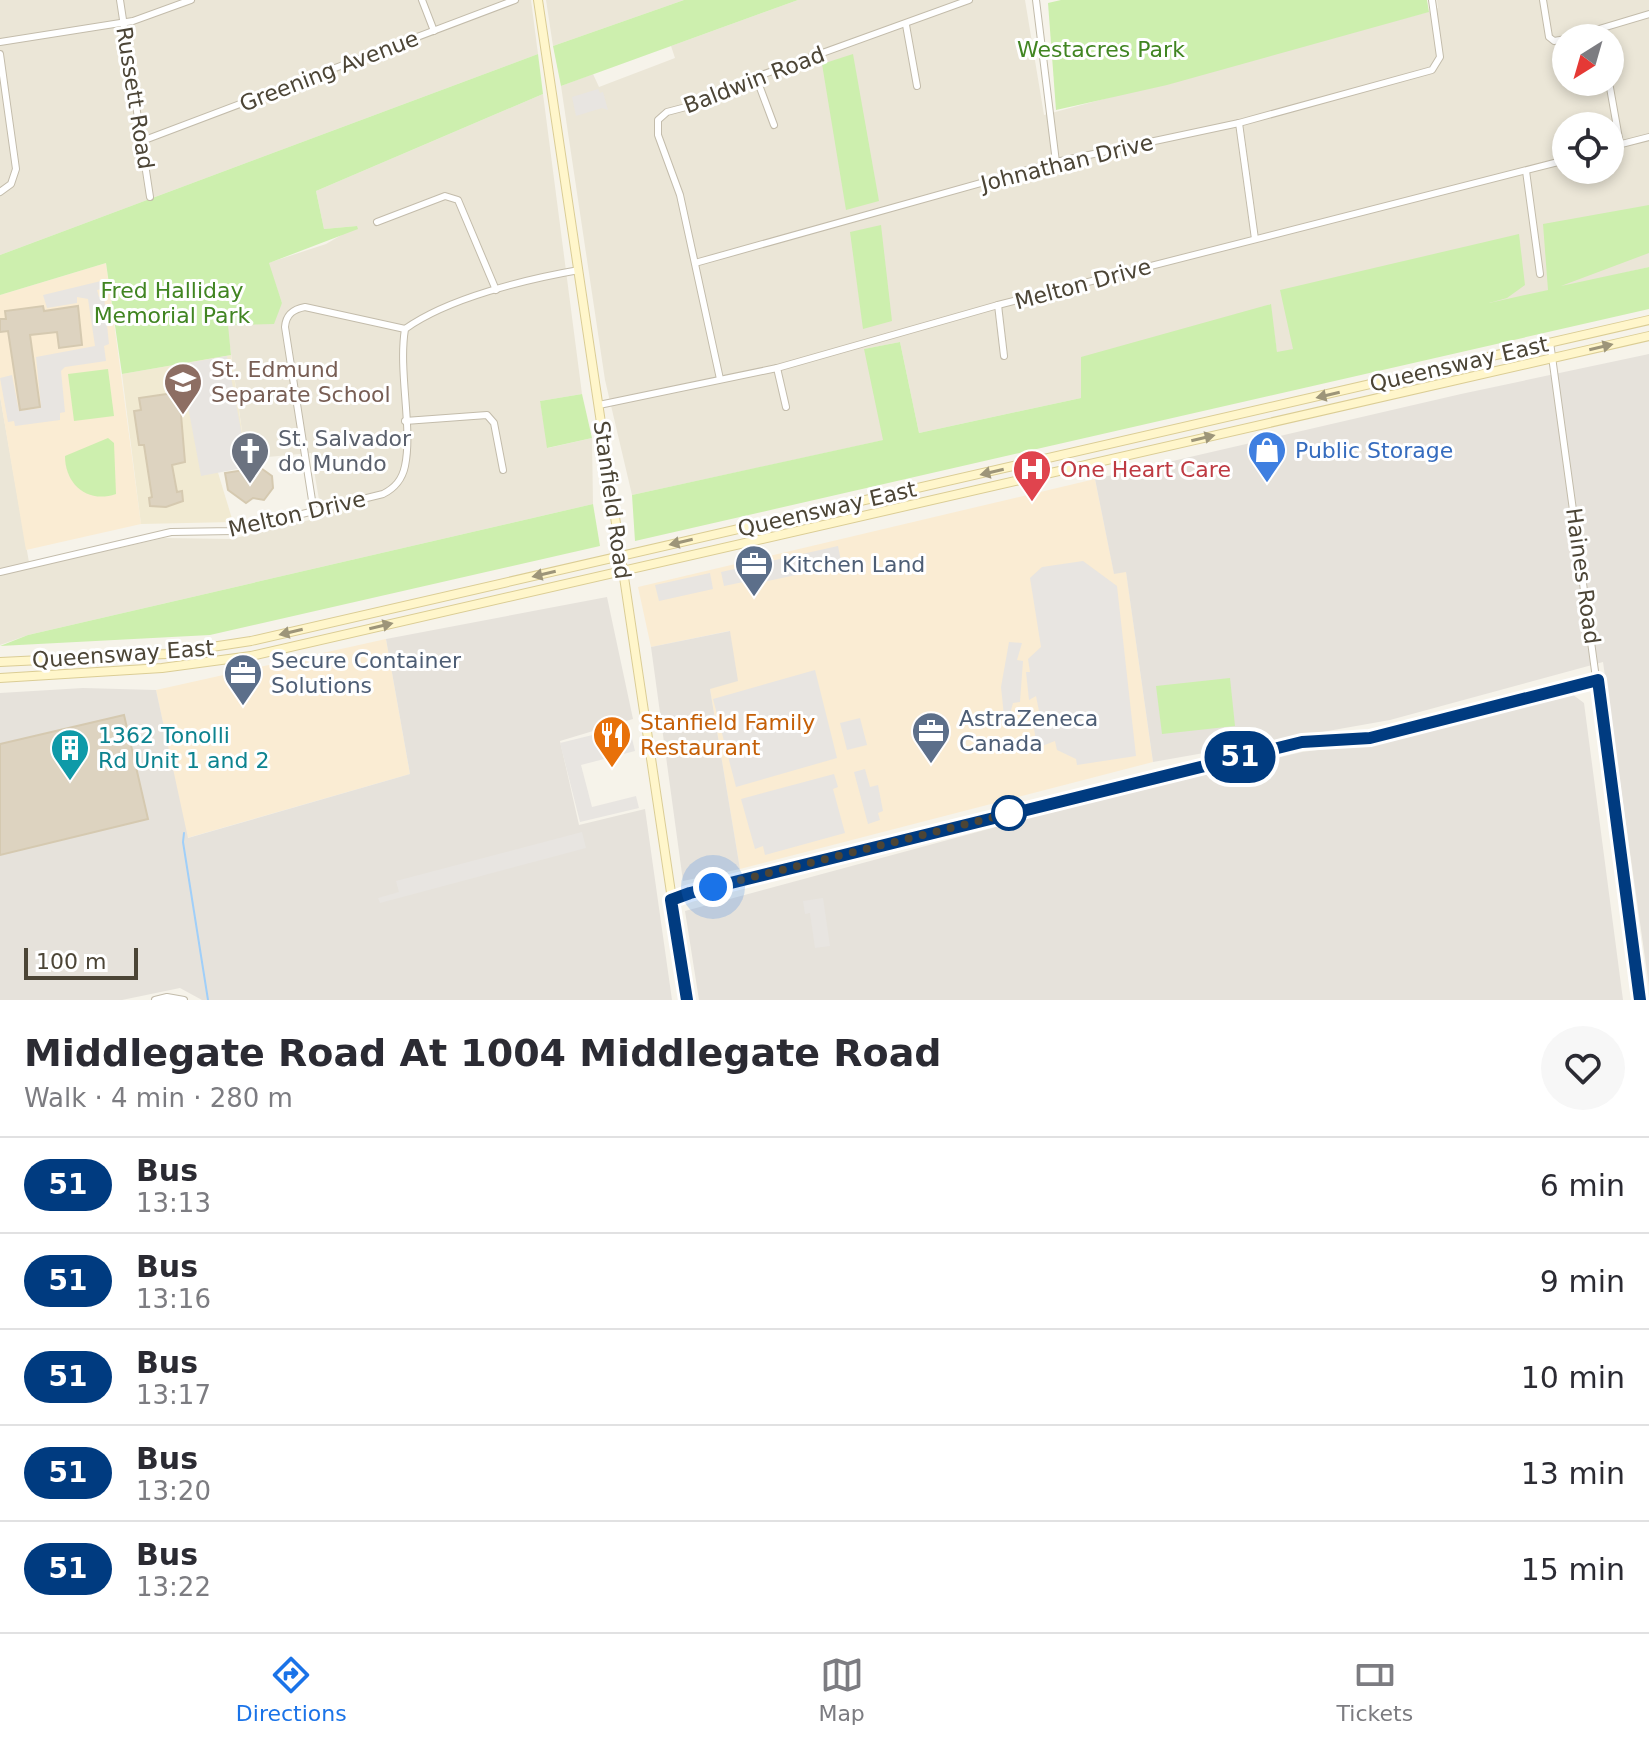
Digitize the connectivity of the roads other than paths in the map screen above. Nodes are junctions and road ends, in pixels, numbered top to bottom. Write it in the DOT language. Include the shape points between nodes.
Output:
graph roads {
  1 [pos="120,0"];
  2 [pos="191,0"];
  3 [pos="422,0"];
  4 [pos="515,0"];
  5 [pos="538,0"];
  6 [pos="969,0"];
  7 [pos="1036,0"];
  8 [pos="1432,0"];
  9 [pos="1543,0"];
  10 [pos="1649,14"];
  11 [pos="123,24"];
  12 [pos="906,25"];
  13 [pos="1624,25"];
  14 [pos="434,31"];
  15 [pos="1552,39"];
  16 [pos="0,42"];
  17 [pos="0,54"];
  18 [pos="756,77"];
  19 [pos="917,86"];
  20 [pos="1239,123"];
  21 [pos="774,125"];
  22 [pos="1649,137"];
  23 [pos="142,141"];
  24 [pos="1624,143"];
  25 [pos="1056,162"];
  26 [pos="1552,164"];
  27 [pos="1526,171"];
  28 [pos="0,192"];
  29 [pos="150,197"];
  30 [pos="377,222"];
  31 [pos="1255,239"];
  32 [pos="695,263"];
  33 [pos="579,270"];
  34 [pos="1540,274"];
  35 [pos="496,290"];
  36 [pos="998,305"];
  37 [pos="1649,320"];
  38 [pos="405,329"];
  39 [pos="1649,336"];
  40 [pos="1550,342"];
  41 [pos="1004,356"];
  42 [pos="1552,359"];
  43 [pos="777,368"];
  44 [pos="720,379"];
  45 [pos="599,405"];
  46 [pos="786,407"];
  47 [pos="405,421"];
  48 [pos="503,470"];
  49 [pos="314,513"];
  50 [pos="620,556"];
  51 [pos="622,570"];
  52 [pos="0,572"];
  53 [pos="0,662"];
  54 [pos="0,678"];
  55 [pos="1598,680"];
  56 [pos="671,900"];
  57 [pos="155,1000"];
  58 [pos="184,1000"];
  59 [pos="687,1000"];
  60 [pos="1640,1000"];
  1 -- 11 [label="street, Russett Road"];
  2 -- 11 [label="street"];
  3 -- 14 [label="street"];
  4 -- 14 [label="street, Greening Avenue"];
  5 -- 33 [label="main road, Stanfield Road"];
  6 -- 12 [label="street, Baldwin Road"];
  7 -- 25 [label="street"];
  8 -- 20 [label="street, Johnathan Drive" via="1440,50 1432,70"];
  9 -- 15 [label="street"];
  10 -- 13 [label="street"];
  11 -- 16 [label="street"];
  11 -- 23 [label="street, Russett Road"];
  12 -- 18 [label="street, Baldwin Road"];
  12 -- 19 [label="street"];
  14 -- 23 [label="street, Greening Avenue"];
  17 -- 28 [label="street" via="16,169 11,184"];
  18 -- 21 [label="street"];
  18 -- 32 [label="street, Baldwin Road" via="658,120"];
  20 -- 25 [label="street, Johnathan Drive"];
  20 -- 31 [label="street"];
  22 -- 24 [label="street"];
  23 -- 29 [label="street, Russett Road"];
  25 -- 32 [label="street, Johnathan Drive"];
  26 -- 27 [label="street, Melton Drive"];
  27 -- 31 [label="street, Melton Drive"];
  27 -- 34 [label="street"];
  30 -- 35 [label="street" via="445,196 458,200"];
  31 -- 36 [label="street, Melton Drive"];
  32 -- 44 [label="street, Baldwin Road"];
  33 -- 35 [label="street"];
  33 -- 45 [label="main road, Stanfield Road"];
  35 -- 38 [label="street"];
  36 -- 41 [label="street"];
  36 -- 43 [label="street, Melton Drive"];
  37 -- 40 [label="main road, Queensway East"];
  38 -- 47 [label="street, Melton Drive"];
  38 -- 49 [label="street" via="305,307 288,316 285,327"];
  42 -- 39 [label="main road, Queensway East, one-way"];
  40 -- 42 [label="street, Haines Road"];
  40 -- 50 [label="main road, Queensway East, one-way"];
  51 -- 42 [label="main road, Queensway East, one-way"];
  42 -- 55 [label="street, Haines Road"];
  43 -- 44 [label="street, Melton Drive"];
  43 -- 46 [label="street"];
  44 -- 45 [label="street, Melton Drive"];
  45 -- 50 [label="main road, Stanfield Road"];
  47 -- 48 [label="street" via="487,415 494,423"];
  47 -- 49 [label="street, Melton Drive" via="406,463 397,484 383,494"];
  49 -- 52 [label="street, Melton Drive" via="233,531 171,532"];
  50 -- 51 [label="main road, Stanfield Road"];
  50 -- 53 [label="main road, Queensway East, one-way" via="220,648"];
  54 -- 51 [label="main road, Queensway East, one-way" via="214,663"];
  51 -- 56 [label="main road, Stanfield Road"];
  55 -- 56 [label="street" via="1370,738 1302,742"];
  55 -- 60 [label="street, Haines Road"];
  56 -- 59 [label="main road, Stanfield Road"];
  57 -- 58 [label="street"];
}
